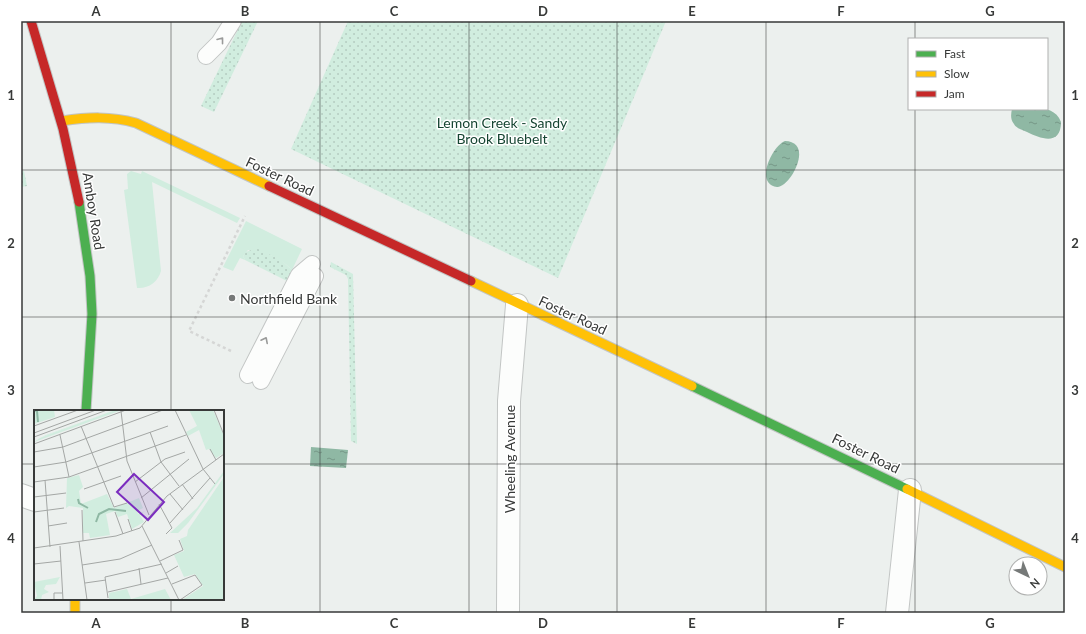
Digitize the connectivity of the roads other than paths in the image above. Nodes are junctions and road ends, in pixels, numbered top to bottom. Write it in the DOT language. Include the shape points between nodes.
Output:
graph roads {
  1 [pos="31,21"];
  2 [pos="233,21"];
  3 [pos="206,56"];
  4 [pos="62,121"];
  5 [pos="314,270"];
  6 [pos="517,305"];
  7 [pos="255,378"];
  8 [pos="86,410"];
  9 [pos="910,490"];
  10 [pos="21,495"];
  11 [pos="34,500"];
  12 [pos="1065,567"];
  13 [pos="75,600"];
  14 [pos="75,613"];
  15 [pos="508,613"];
  16 [pos="897,613"];
  1 -- 4 [label="street, Amboy Road"];
  3 -- 2 [label="lane, one-way" via="219,43"];
  4 -- 6 [label="street, Foster Road" via="94,116 119,117 136,123"];
  4 -- 8 [label="street, Amboy Road" via="77,180 88,264 92,314"];
  7 -- 5 [label="lane, one-way"];
  6 -- 9 [label="street, Foster Road"];
  6 -- 15 [label="street, Wheeling Avenue" via="509,401"];
  9 -- 12 [label="street, Foster Road"];
  9 -- 16 [label="street"];
  10 -- 11 [label="street"];
  13 -- 14 [label="street"];
}
